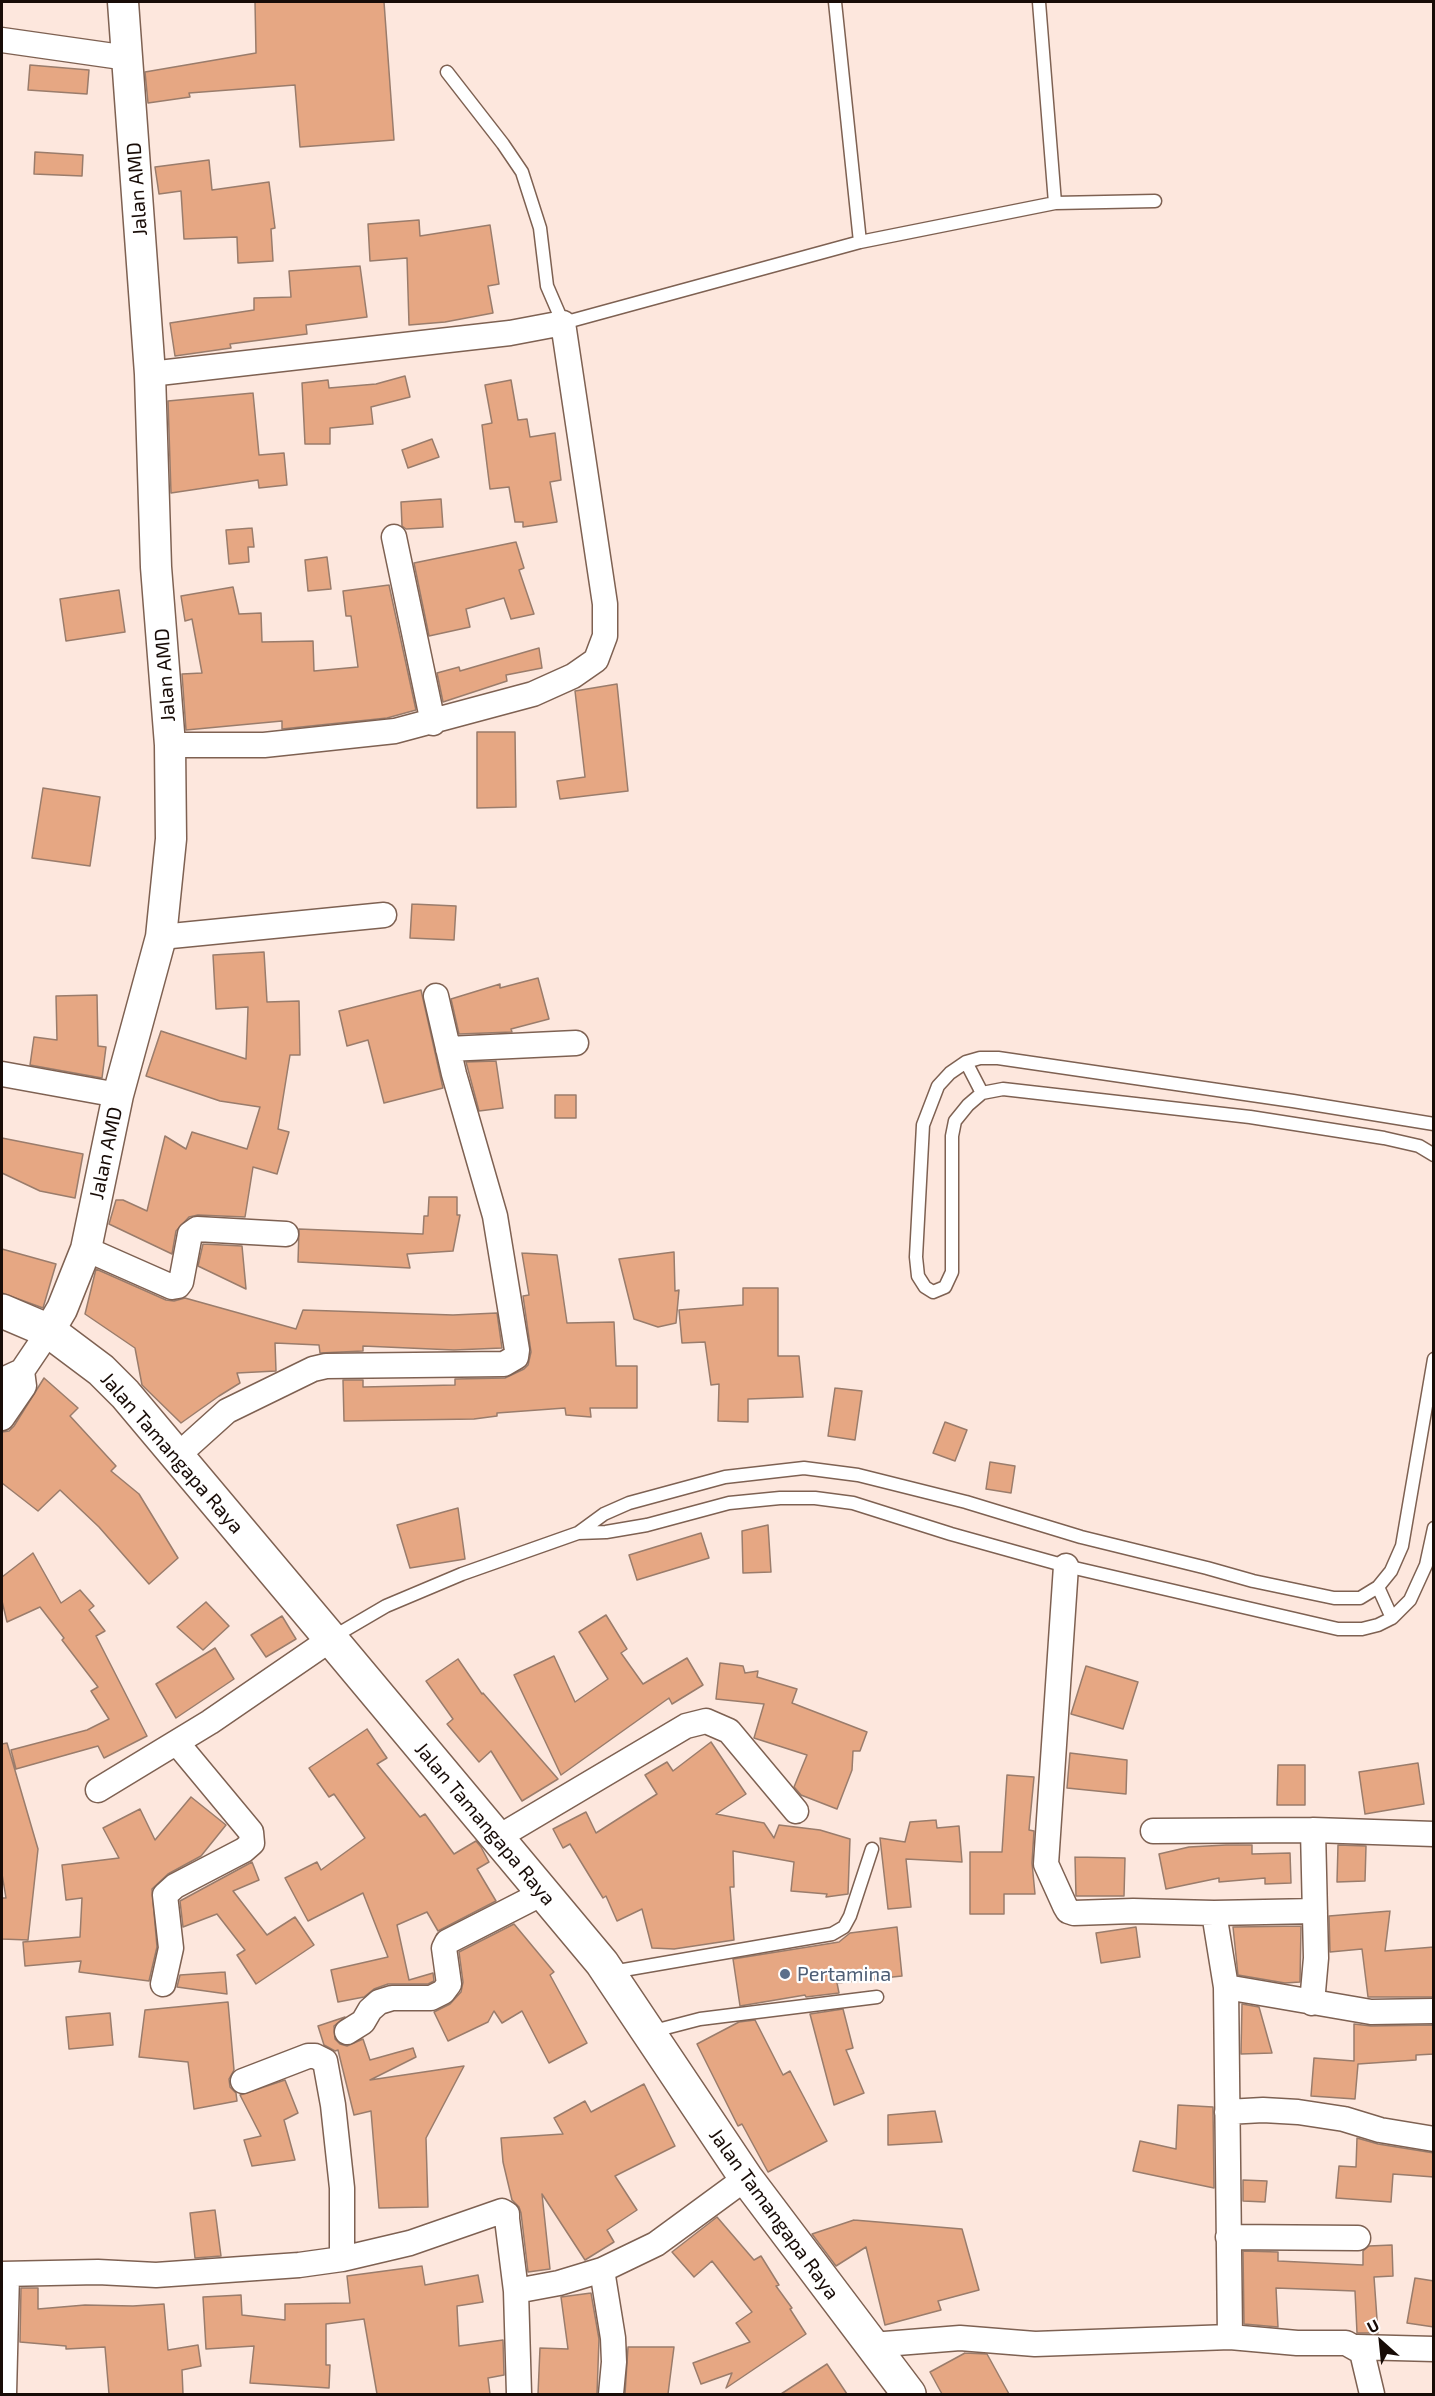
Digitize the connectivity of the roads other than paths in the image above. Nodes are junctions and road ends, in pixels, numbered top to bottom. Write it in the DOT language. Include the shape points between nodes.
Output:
graph roads {
  1 [pos="123,2"];
  2 [pos="836,2"];
  3 [pos="1039,2"];
  4 [pos="2,40"];
  5 [pos="128,58"];
  6 [pos="447,72"];
  7 [pos="1155,201"];
  8 [pos="1055,202"];
  9 [pos="860,243"];
  10 [pos="563,323"];
  11 [pos="150,374"];
  12 [pos="394,537"];
  13 [pos="433,723"];
  14 [pos="170,745"];
  15 [pos="384,915"];
  16 [pos="161,937"];
  17 [pos="436,996"];
  18 [pos="576,1043"];
  19 [pos="448,1049"];
  20 [pos="966,1062"];
  21 [pos="2,1074"];
  22 [pos="982,1093"];
  23 [pos="118,1095"];
  24 [pos="1434,1124"];
  25 [pos="1434,1155"];
  26 [pos="286,1234"];
  27 [pos="86,1249"];
  28 [pos="2,1311"];
  29 [pos="49,1331"];
  30 [pos="1434,1359"];
  31 [pos="22,1371"];
  32 [pos="2,1388"];
  33 [pos="2,1418"];
  34 [pos="177,1456"];
  35 [pos="1434,1528"];
  36 [pos="578,1533"];
  37 [pos="1066,1566"];
  38 [pos="1378,1587"];
  39 [pos="1392,1617"];
  40 [pos="331,1639"];
  41 [pos="177,1743"];
  42 [pos="98,1790"];
  43 [pos="796,1811"];
  44 [pos="1313,1830"];
  45 [pos="1153,1831"];
  46 [pos="1434,1834"];
  47 [pos="497,1838"];
  48 [pos="872,1849"];
  49 [pos="543,1893"];
  50 [pos="1315,1911"];
  51 [pos="1214,1913"];
  52 [pos="608,1972"];
  53 [pos="163,1984"];
  54 [pos="1226,1987"];
  55 [pos="877,1997"];
  56 [pos="1312,2003"];
  57 [pos="1434,2011"];
  58 [pos="347,2032"];
  59 [pos="648,2033"];
  60 [pos="243,2081"];
  61 [pos="1227,2112"];
  62 [pos="1434,2139"];
  63 [pos="746,2178"];
  64 [pos="1228,2237"];
  65 [pos="1358,2238"];
  66 [pos="342,2259"];
  67 [pos="602,2270"];
  68 [pos="4,2274"];
  69 [pos="516,2291"];
  70 [pos="1230,2337"];
  71 [pos="872,2345"];
  72 [pos="1357,2347"];
  73 [pos="1434,2349"];
  74 [pos="4,2394"];
  75 [pos="519,2394"];
  76 [pos="611,2394"];
  77 [pos="909,2394"];
  78 [pos="1372,2394"];
  1 -- 5 [label="street, Jalan AMD"];
  2 -- 9 [label="lane"];
  3 -- 8 [label="lane"];
  4 -- 5 [label="street"];
  5 -- 11 [label="street, Jalan AMD"];
  6 -- 10 [label="lane" via="522,172 540,228 547,286"];
  7 -- 8 [label="lane"];
  8 -- 9 [label="lane"];
  9 -- 10 [label="lane"];
  10 -- 11 [label="street" via="510,333"];
  10 -- 13 [label="street" via="605,603 605,636 596,660 573,675 533,694"];
  11 -- 14 [label="street, Jalan AMD" via="156,567"];
  12 -- 13 [label="street"];
  13 -- 14 [label="street" via="395,731 264,745"];
  14 -- 16 [label="street, Jalan AMD" via="171,839"];
  15 -- 16 [label="street"];
  16 -- 23 [label="street, Jalan AMD"];
  17 -- 19 [label="street"];
  18 -- 19 [label="street"];
  19 -- 34 [label="street" via="495,1216 516,1357 504,1364 313,1369 227,1412"];
  20 -- 22 [label="lane"];
  20 -- 22 [label="lane" via="938,1086 923,1125 916,1257 918,1276 933,1292 945,1287 952,1272 955,1121"];
  20 -- 24 [label="lane" via="999,1058"];
  21 -- 23 [label="street"];
  22 -- 25 [label="lane" via="1003,1089 1250,1117 1384,1138 1419,1146"];
  23 -- 27 [label="street, Jalan AMD"];
  26 -- 27 [label="street" via="197,1229 190,1234 181,1282 172,1287"];
  27 -- 29 [label="street, Jalan AMD" via="62,1310"];
  28 -- 29 [label="main road, Jalan Tamangapa Raya"];
  29 -- 31 [label="street"];
  29 -- 34 [label="main road, Jalan Tamangapa Raya" via="109,1378"];
  30 -- 38 [label="lane" via="1402,1546 1391,1571"];
  31 -- 32 [label="street" via="9,1377"];
  31 -- 33 [label="street" via="24,1386"];
  34 -- 40 [label="main road, Jalan Tamangapa Raya"];
  35 -- 39 [label="lane" via="1426,1565 1410,1600"];
  36 -- 37 [label="lane" via="647,1525 729,1503 815,1498 853,1503"];
  36 -- 38 [label="lane" via="604,1514 654,1496 725,1477 804,1468 858,1475 966,1502 1081,1537 1253,1581 1335,1598 1360,1598"];
  36 -- 40 [label="lane" via="386,1606"];
  37 -- 39 [label="lane" via="1338,1629 1362,1629"];
  37 -- 51 [label="street" via="1046,1864 1065,1906 1074,1913"];
  38 -- 39 [label="lane"];
  40 -- 41 [label="street"];
  40 -- 47 [label="main road, Jalan Tamangapa Raya"];
  41 -- 42 [label="street"];
  41 -- 53 [label="street" via="251,1832 252,1843 165,1895 171,1948"];
  43 -- 47 [label="street" via="729,1731 706,1721 686,1726"];
  44 -- 45 [label="street"];
  44 -- 46 [label="street"];
  44 -- 50 [label="street"];
  47 -- 49 [label="main road, Jalan Tamangapa Raya"];
  48 -- 52 [label="lane" via="850,1916 844,1927 832,1934"];
  49 -- 52 [label="main road, Jalan Tamangapa Raya"];
  49 -- 58 [label="street" via="447,1942 444,1948 448,1984 443,1992 431,1998 379,2002 363,2022"];
  50 -- 51 [label="street"];
  50 -- 56 [label="street"];
  51 -- 54 [label="street"];
  52 -- 59 [label="main road, Jalan Tamangapa Raya"];
  54 -- 56 [label="street"];
  54 -- 61 [label="street"];
  55 -- 59 [label="lane" via="700,2019"];
  56 -- 57 [label="street" via="1371,2012"];
  59 -- 63 [label="main road, Jalan Tamangapa Raya"];
  60 -- 66 [label="street" via="308,2056 325,2061 342,2188"];
  61 -- 62 [label="street" via="1298,2112"];
  61 -- 64 [label="street"];
  63 -- 67 [label="street" via="656,2244"];
  63 -- 71 [label="main road, Jalan Tamangapa Raya"];
  64 -- 65 [label="street"];
  64 -- 70 [label="street"];
  66 -- 68 [label="street" via="156,2276 98,2272"];
  66 -- 69 [label="street" via="420,2240 502,2211 507,2214"];
  67 -- 69 [label="street"];
  67 -- 76 [label="street" via="613,2338"];
  68 -- 74 [label="street"];
  69 -- 75 [label="street"];
  70 -- 71 [label="street" via="1035,2344 960,2338"];
  70 -- 72 [label="street" via="1347,2343"];
  71 -- 77 [label="main road, Jalan Tamangapa Raya"];
  72 -- 73 [label="street"];
  72 -- 78 [label="street" via="1365,2359"];
}
